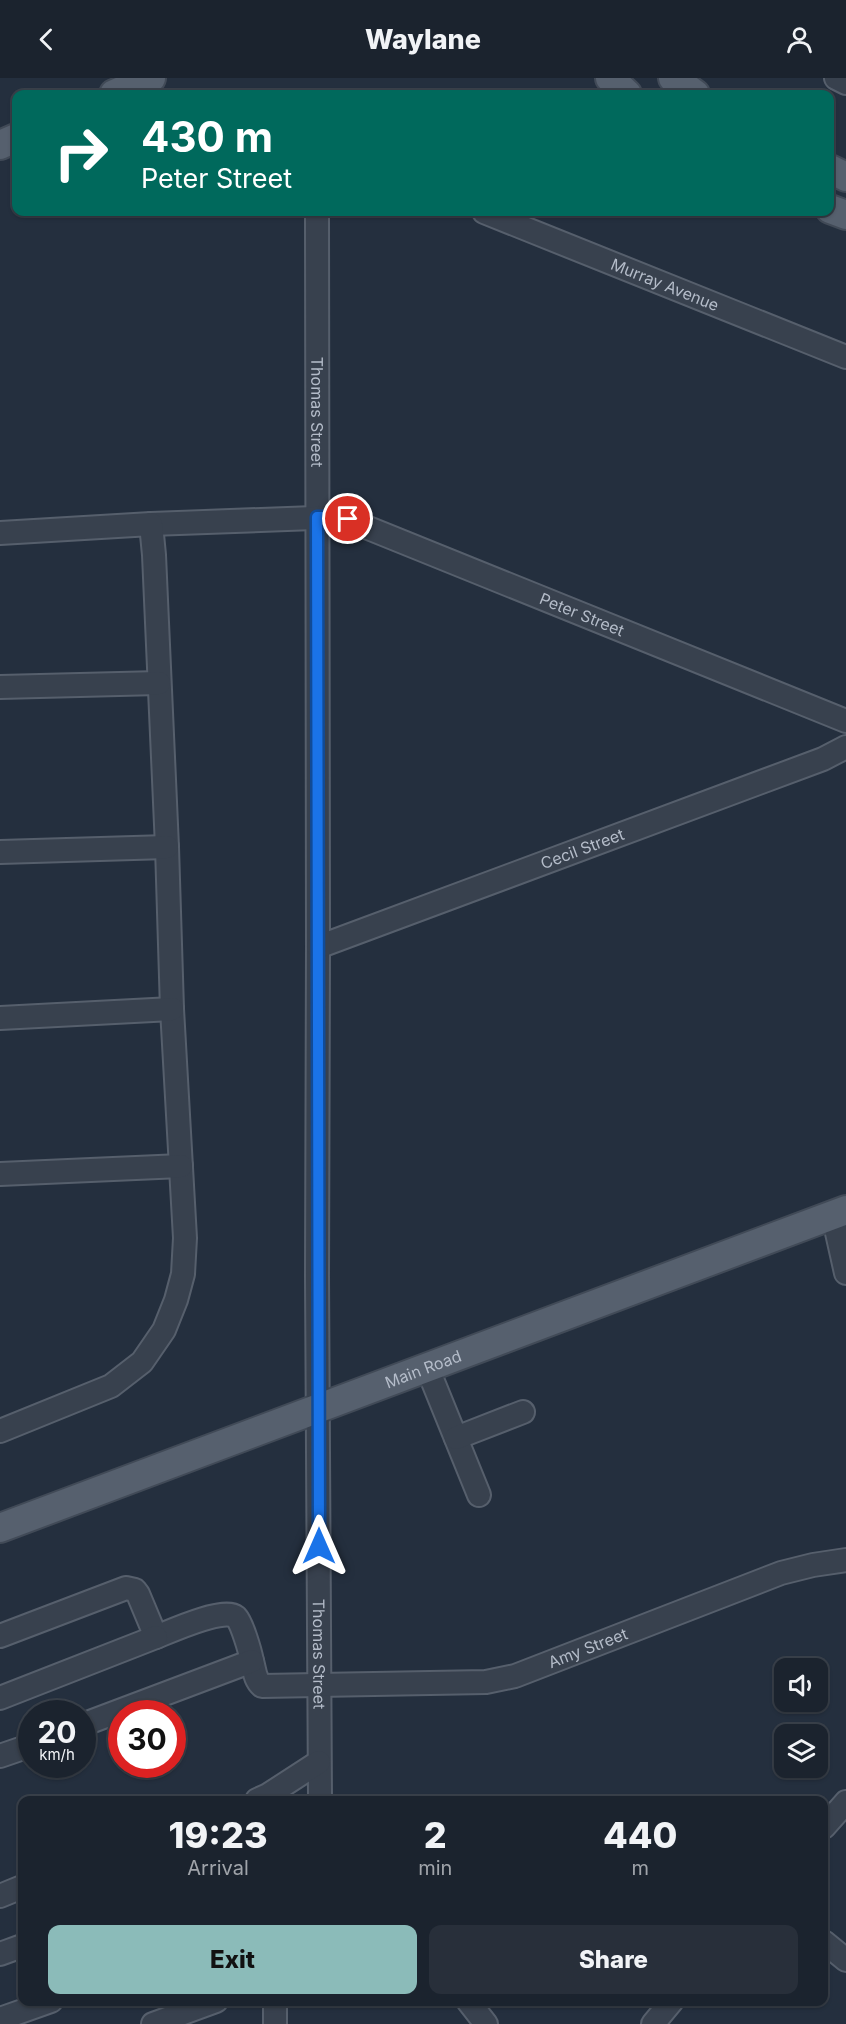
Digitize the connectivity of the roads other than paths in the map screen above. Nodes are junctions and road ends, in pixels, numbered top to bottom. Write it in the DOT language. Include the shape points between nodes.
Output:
graph roads {
  1 [pos="151,78"];
  2 [pos="610,78"];
  3 [pos="673,78"];
  4 [pos="837,78"];
  5 [pos="846,83"];
  6 [pos="123,90"];
  7 [pos="623,90"];
  8 [pos="690,90"];
  9 [pos="316,216"];
  10 [pos="494,216"];
  11 [pos="846,357"];
  12 [pos="317,517"];
  13 [pos="151,524"];
  14 [pos="0,533"];
  15 [pos="159,682"];
  16 [pos="0,687"];
  17 [pos="846,721"];
  18 [pos="846,747"];
  19 [pos="167,847"];
  20 [pos="0,852"];
  21 [pos="318,947"];
  22 [pos="172,1009"];
  23 [pos="0,1018"];
  24 [pos="181,1166"];
  25 [pos="0,1174"];
  26 [pos="840,1213"];
  27 [pos="846,1273"];
  28 [pos="427,1367"];
  29 [pos="318,1408"];
  30 [pos="523,1412"];
  31 [pos="0,1431"];
  32 [pos="456,1438"];
  33 [pos="479,1495"];
  34 [pos="0,1528"];
  35 [pos="846,1560"];
  36 [pos="0,1636"];
  37 [pos="156,1637"];
  38 [pos="252,1661"];
  39 [pos="320,1684"];
  40 [pos="0,1698"];
  41 [pos="96,1720"];
  42 [pos="18,1749"];
  43 [pos="0,1756"];
  44 [pos="319,1762"];
  45 [pos="266,1796"];
  46 [pos="320,1796"];
  47 [pos="846,1802"];
  48 [pos="828,1822"];
  49 [pos="18,1889"];
  50 [pos="0,1896"];
  51 [pos="828,1945"];
  52 [pos="18,1947"];
  53 [pos="0,1954"];
  54 [pos="846,1960"];
  55 [pos="37,2006"];
  56 [pos="202,2006"];
  57 [pos="275,2006"];
  58 [pos="472,2006"];
  59 [pos="668,2006"];
  60 [pos="0,2019"];
  61 [pos="153,2024"];
  62 [pos="275,2024"];
  63 [pos="486,2024"];
  64 [pos="653,2024"];
  1 -- 6 [label="main road"];
  2 -- 7 [label="main road"];
  3 -- 8 [label="main road"];
  4 -- 5 [label="street"];
  9 -- 12 [label="street, Thomas Street"];
  10 -- 11 [label="street, Murray Avenue"];
  12 -- 13 [label="street, Peter Street"];
  12 -- 17 [label="street, Peter Street" via="341,517 358,523"];
  12 -- 21 [label="street, Thomas Street"];
  13 -- 14 [label="street, Peter Street"];
  13 -- 15 [label="street"];
  15 -- 16 [label="street"];
  15 -- 19 [label="street"];
  18 -- 21 [label="street, Cecil Street" via="823,759"];
  19 -- 20 [label="street"];
  19 -- 22 [label="street"];
  21 -- 29 [label="street, Thomas Street"];
  22 -- 23 [label="street"];
  22 -- 24 [label="street"];
  24 -- 25 [label="street"];
  24 -- 31 [label="street" via="183,1274 164,1330 152,1350 111,1386"];
  26 -- 27 [label="street"];
  26 -- 28 [label="main road, Main Road"];
  28 -- 29 [label="main road, Main Road"];
  28 -- 32 [label="street"];
  29 -- 34 [label="main road, Main Road"];
  29 -- 39 [label="street, Thomas Street"];
  30 -- 32 [label="street"];
  32 -- 33 [label="street"];
  35 -- 39 [label="street, Amy Street" via="781,1573 505,1680"];
  36 -- 37 [label="street" via="126,1588 138,1594"];
  37 -- 38 [label="street" via="222,1614 232,1615 238,1620"];
  37 -- 40 [label="street"];
  38 -- 39 [label="street, Amy Street" via="262,1686"];
  38 -- 41 [label="street"];
  39 -- 44 [label="street, Thomas Street"];
  42 -- 43 [label="street"];
  44 -- 45 [label="street"];
  44 -- 46 [label="street, Thomas Street"];
  47 -- 48 [label="street"];
  49 -- 50 [label="street"];
  51 -- 54 [label="street"];
  52 -- 53 [label="street"];
  55 -- 60 [label="street"];
  56 -- 61 [label="street"];
  57 -- 62 [label="street"];
  58 -- 63 [label="street"];
  59 -- 64 [label="street"];
}
